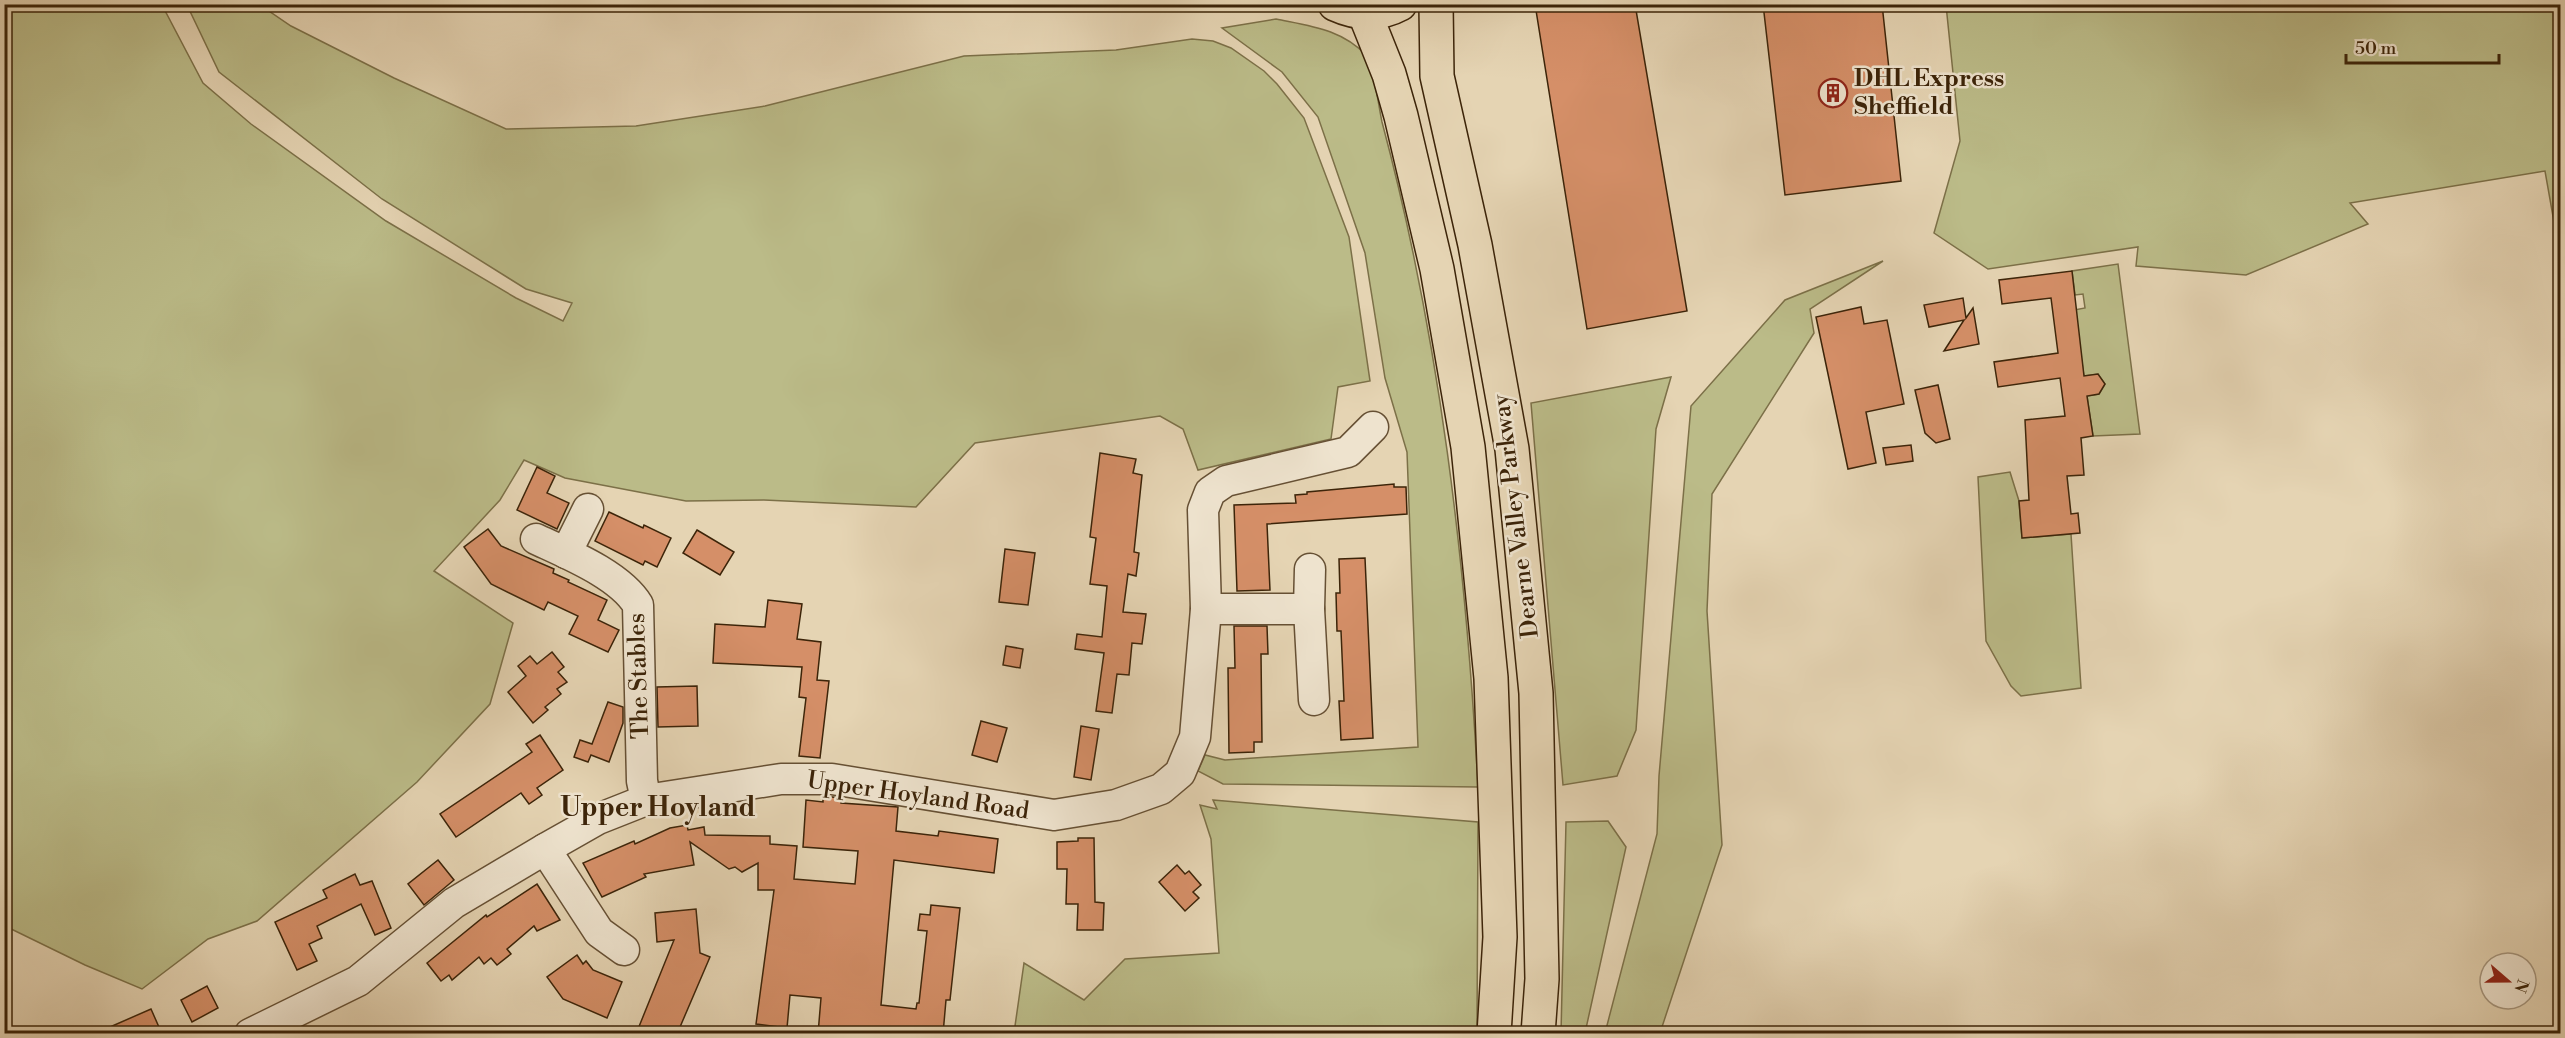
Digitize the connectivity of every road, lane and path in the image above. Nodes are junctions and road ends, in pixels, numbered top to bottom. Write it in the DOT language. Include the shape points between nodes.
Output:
graph roads {
  1 [pos="1400,4"];
  2 [pos="1436,4"];
  3 [pos="1350,9"];
  4 [pos="1373,428"];
  5 [pos="588,509"];
  6 [pos="536,539"];
  7 [pos="566,553"];
  8 [pos="1310,568"];
  9 [pos="1206,609"];
  10 [pos="1309,609"];
  11 [pos="1314,700"];
  12 [pos="646,800"];
  13 [pos="545,849"];
  14 [pos="624,950"];
  15 [pos="250,1034"];
  16 [pos="1494,1034"];
  17 [pos="1538,1034"];
  1 -- 3 [label="highway" via="1392,9"];
  2 -- 17 [label="highway, Dearne Valley Parkway" via="1437,76 1475,245 1512,450 1536,693 1542,979"];
  3 -- 16 [label="highway, Dearne Valley Parkway" via="1389,75 1401,116 1437,269 1468,447 1491,678 1500,937"];
  4 -- 9 [label="street, Upper Hoyland Road" via="1348,452 1226,481 1210,492 1203,510"];
  5 -- 7 [label="street"];
  6 -- 7 [label="street, The Stables"];
  7 -- 12 [label="street, The Stables" via="630,593 638,605 642,781"];
  8 -- 10 [label="street"];
  9 -- 10 [label="street"];
  9 -- 12 [label="street, Upper Hoyland Road" via="1195,737 1180,773 1161,789 1116,805 1054,815 832,779 781,778"];
  10 -- 11 [label="street"];
  12 -- 13 [label="street, Upper Hoyland Road" via="598,819"];
  13 -- 14 [label="street" via="599,932"];
  13 -- 15 [label="street, Upper Hoyland Road" via="454,903 358,981"];
}
